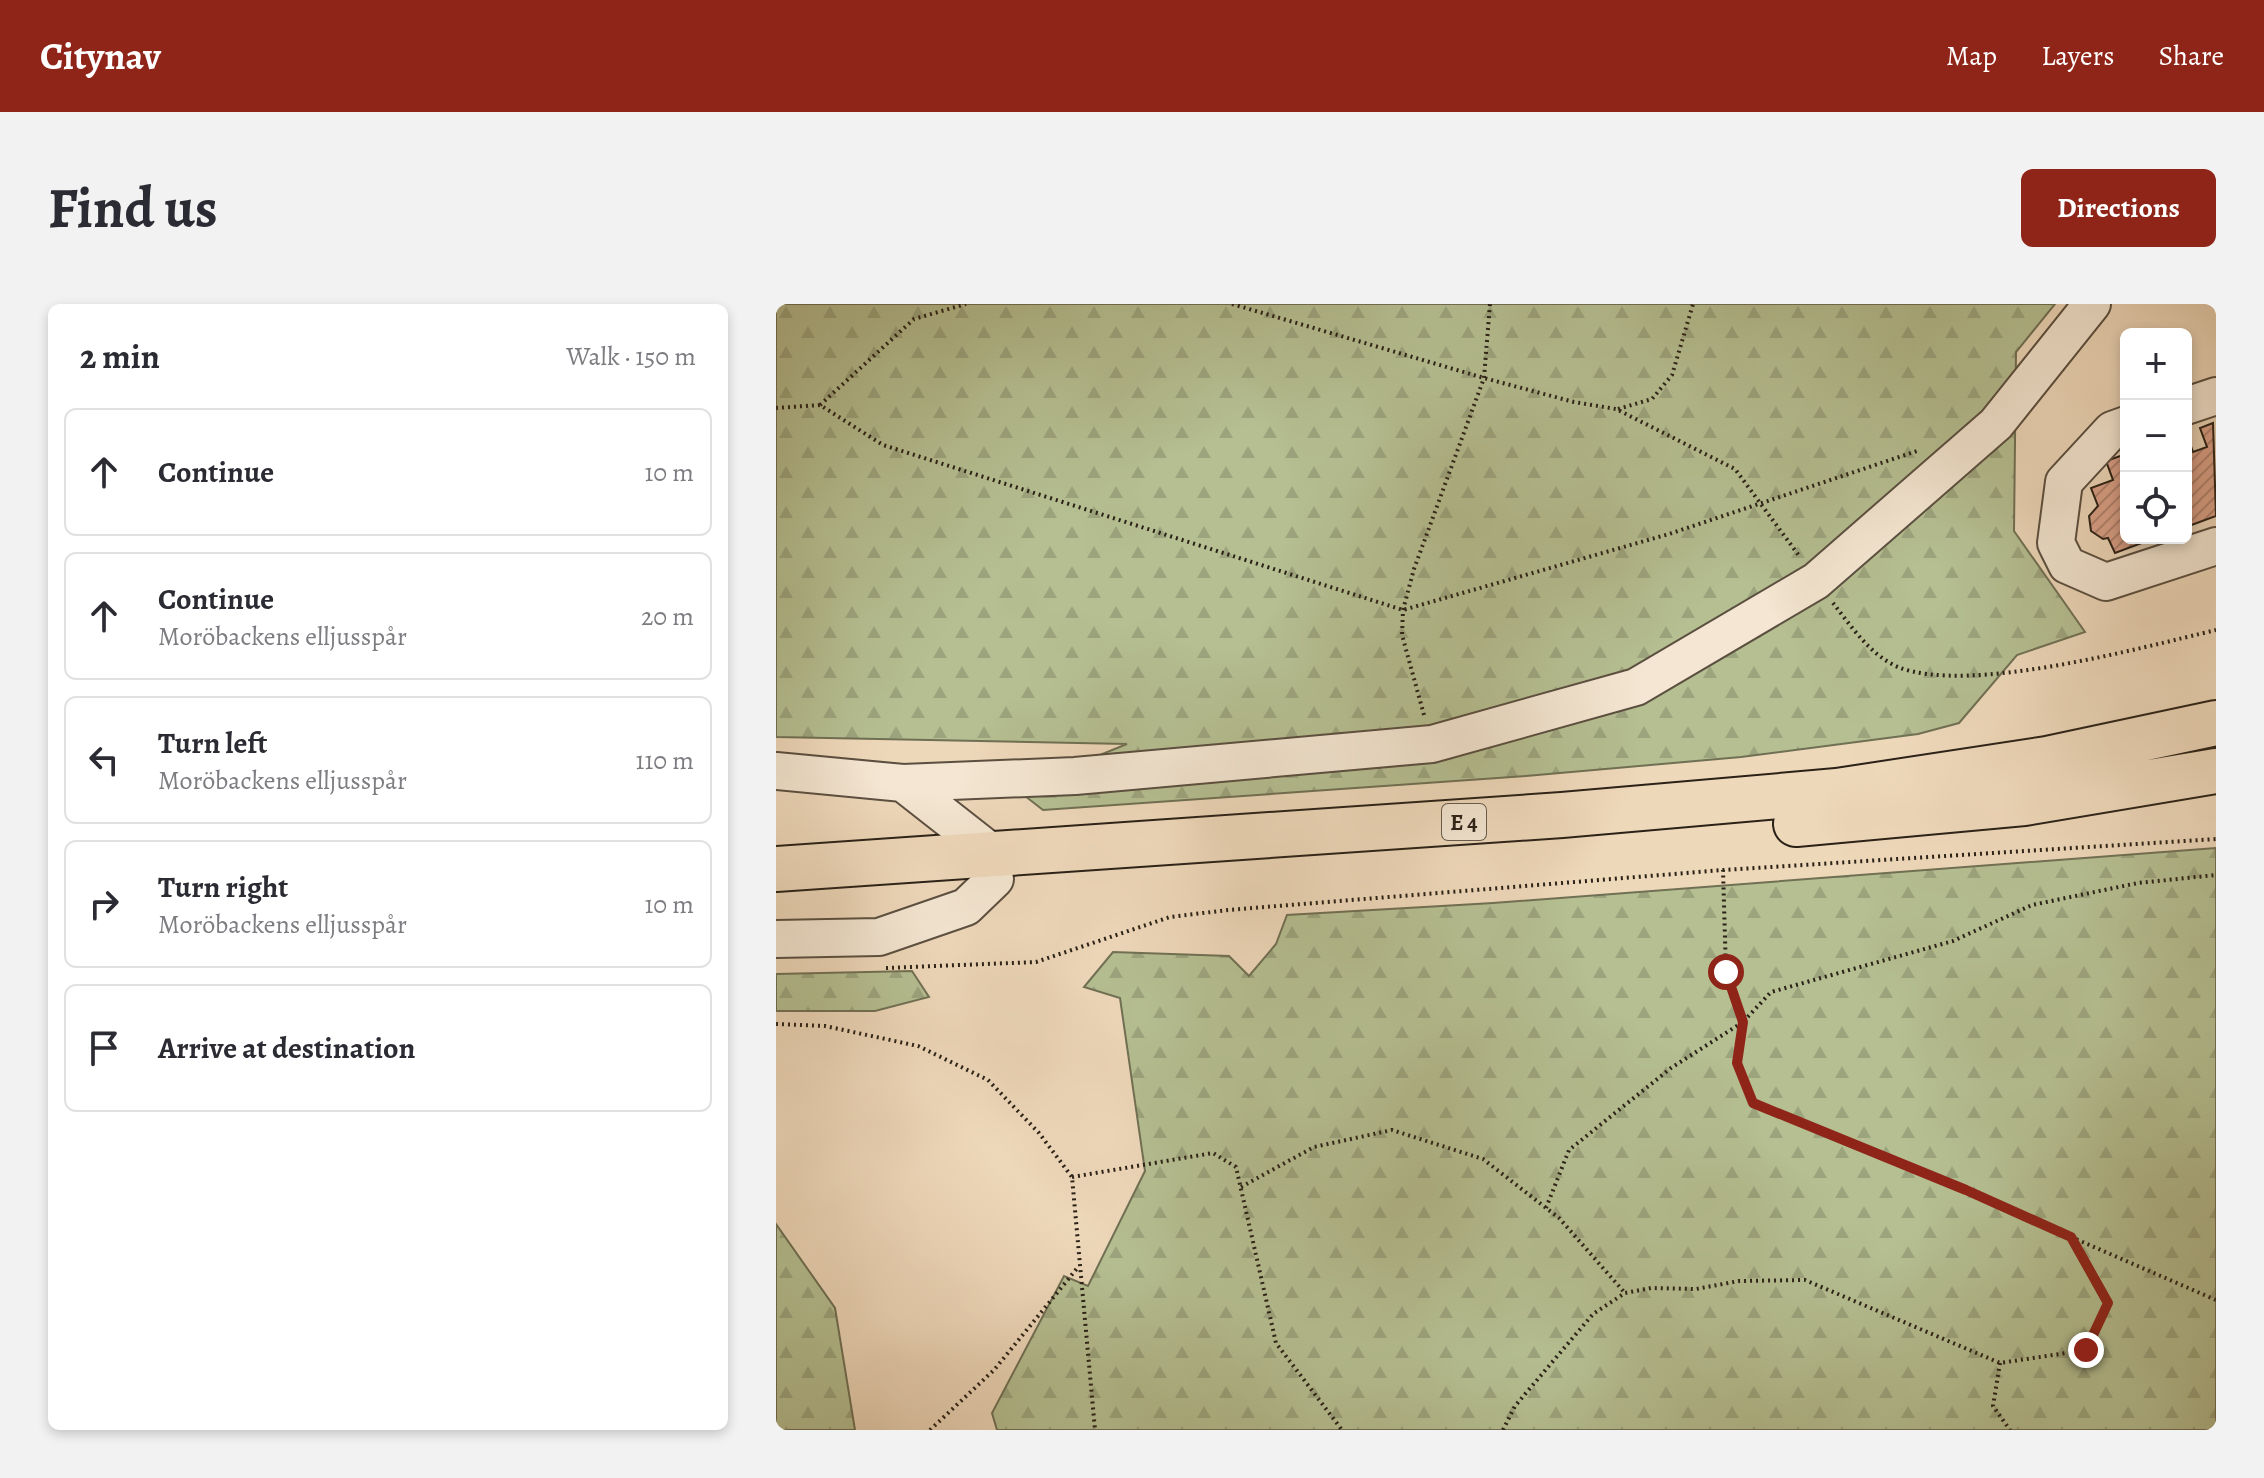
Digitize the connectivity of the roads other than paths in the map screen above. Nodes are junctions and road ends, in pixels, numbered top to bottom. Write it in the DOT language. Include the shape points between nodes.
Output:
graph roads {
  1 [pos="2092,304"];
  2 [pos="2216,396"];
  3 [pos="2192,404"];
  4 [pos="2120,427"];
  5 [pos="2216,546"];
  6 [pos="2216,723"];
  7 [pos="776,771"];
  8 [pos="2216,771"];
  9 [pos="903,783"];
  10 [pos="996,867"];
  11 [pos="776,869"];
  12 [pos="776,894"];
  13 [pos="776,939"];
  1 -- 9 [label="lane" via="1996,424 1816,581 1636,687 1432,744 1075,776"];
  2 -- 3 [label="lane"];
  4 -- 5 [label="lane" via="2064,482 2056,543 2067,565 2106,582"];
  6 -- 10 [label="highway, E 4" via="2047,759 1837,791"];
  7 -- 9 [label="lane"];
  8 -- 10 [label="highway, E 4" via="1908,816"];
  9 -- 10 [label="lane"];
  10 -- 11 [label="highway, E 4"];
  10 -- 12 [label="highway, E 4"];
  10 -- 13 [label="lane" via="966,907 879,937"];
}
